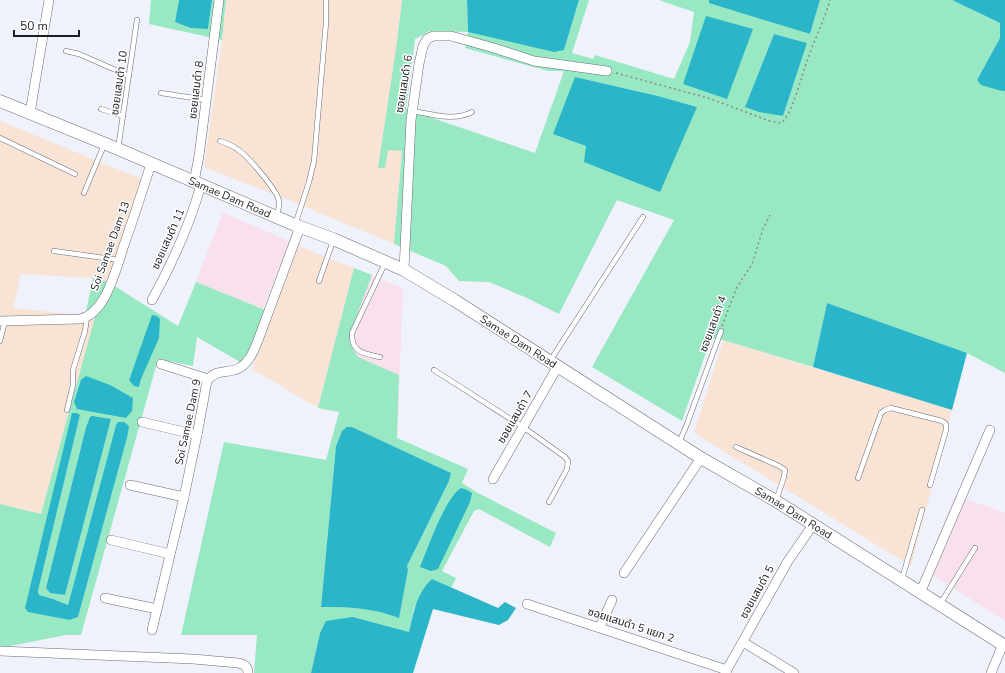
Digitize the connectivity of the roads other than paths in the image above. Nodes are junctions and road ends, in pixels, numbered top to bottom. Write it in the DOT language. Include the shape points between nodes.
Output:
graph roads {
  1 [pos="49,0"];
  2 [pos="219,0"];
  3 [pos="326,0"];
  4 [pos="137,20"];
  5 [pos="66,51"];
  6 [pos="606,71"];
  7 [pos="129,76"];
  8 [pos="161,93"];
  9 [pos="207,100"];
  10 [pos="0,101"];
  11 [pos="101,109"];
  12 [pos="412,111"];
  13 [pos="472,112"];
  14 [pos="30,113"];
  15 [pos="123,116"];
  16 [pos="0,138"];
  17 [pos="220,141"];
  18 [pos="105,144"];
  19 [pos="118,149"];
  20 [pos="151,164"];
  21 [pos="75,174"];
  22 [pos="198,184"];
  23 [pos="84,193"];
  24 [pos="276,217"];
  25 [pos="642,217"];
  26 [pos="298,226"];
  27 [pos="333,239"];
  28 [pos="54,251"];
  29 [pos="119,260"];
  30 [pos="386,261"];
  31 [pos="404,270"];
  32 [pos="319,282"];
  33 [pos="152,300"];
  34 [pos="87,317"];
  35 [pos="2,321"];
  36 [pos="720,331"];
  37 [pos="0,341"];
  38 [pos="380,357"];
  39 [pos="161,364"];
  40 [pos="554,364"];
  41 [pos="434,370"];
  42 [pos="208,379"];
  43 [pos="67,410"];
  44 [pos="142,422"];
  45 [pos="523,427"];
  46 [pos="990,430"];
  47 [pos="197,435"];
  48 [pos="679,443"];
  49 [pos="736,447"];
  50 [pos="702,458"];
  51 [pos="858,478"];
  52 [pos="493,479"];
  53 [pos="130,485"];
  54 [pos="930,485"];
  55 [pos="184,497"];
  56 [pos="549,502"];
  57 [pos="776,502"];
  58 [pos="922,510"];
  59 [pos="813,525"];
  60 [pos="111,540"];
  61 [pos="975,548"];
  62 [pos="170,554"];
  63 [pos="624,573"];
  64 [pos="902,581"];
  65 [pos="920,593"];
  66 [pos="105,598"];
  67 [pos="612,600"];
  68 [pos="527,604"];
  69 [pos="940,605"];
  70 [pos="157,609"];
  71 [pos="600,627"];
  72 [pos="152,630"];
  73 [pos="743,642"];
  74 [pos="1004,645"];
  75 [pos="0,650"];
  76 [pos="726,671"];
  77 [pos="248,673"];
  78 [pos="794,673"];
  79 [pos="991,673"];
  1 -- 14 [label="street"];
  2 -- 9 [label="street, ซอยแสมดำ 8"];
  3 -- 26 [label="lane" via="314,161"];
  4 -- 7 [label="lane, ซอยแสมดำ 10"];
  5 -- 7 [label="lane" via="79,54"];
  6 -- 12 [label="street, ซอยแสมดำ 6" via="534,60 451,36 433,36 427,39 423,46"];
  7 -- 15 [label="lane, ซอยแสมดำ 10"];
  8 -- 9 [label="lane"];
  9 -- 22 [label="street, ซอยแสมดำ 8"];
  10 -- 14 [label="street, Samae Dam Road"];
  11 -- 15 [label="lane"];
  12 -- 13 [label="lane" via="455,118"];
  12 -- 31 [label="street, ซอยแสมดำ 6"];
  14 -- 18 [label="street, Samae Dam Road"];
  15 -- 19 [label="lane, ซอยแสมดำ 10"];
  16 -- 21 [label="lane"];
  17 -- 24 [label="lane" via="248,157 274,190 279,200"];
  18 -- 19 [label="street, Samae Dam Road"];
  18 -- 23 [label="lane"];
  19 -- 20 [label="street, Samae Dam Road"];
  20 -- 22 [label="street, Samae Dam Road"];
  20 -- 29 [label="street, Soi Samae Dam 13"];
  22 -- 24 [label="street, Samae Dam Road"];
  22 -- 33 [label="street, ซอยแสมดำ 11" via="192,216 171,265"];
  24 -- 26 [label="street, Samae Dam Road"];
  25 -- 40 [label="lane"];
  26 -- 27 [label="street, Samae Dam Road"];
  26 -- 42 [label="street, Soi Samae Dam 9" via="257,343 248,361 240,368 215,373"];
  27 -- 30 [label="street, Samae Dam Road"];
  27 -- 32 [label="lane"];
  28 -- 29 [label="lane"];
  29 -- 34 [label="street, Soi Samae Dam 13" via="103,300"];
  30 -- 31 [label="street, Samae Dam Road"];
  30 -- 38 [label="lane" via="352,334 354,346 360,352"];
  31 -- 40 [label="street, Samae Dam Road"];
  34 -- 35 [label="street"];
  34 -- 43 [label="lane"];
  35 -- 37 [label="lane"];
  36 -- 48 [label="lane, ซอยแสมดำ 4"];
  39 -- 42 [label="street"];
  40 -- 45 [label="street, ซอยแสมดำ 7"];
  40 -- 48 [label="street, Samae Dam Road"];
  41 -- 45 [label="lane"];
  42 -- 47 [label="street, Soi Samae Dam 9"];
  44 -- 47 [label="street"];
  45 -- 52 [label="street, ซอยแสมดำ 7"];
  45 -- 56 [label="lane" via="568,461 567,469"];
  46 -- 65 [label="street"];
  47 -- 55 [label="street, Soi Samae Dam 9"];
  48 -- 50 [label="street, Samae Dam Road"];
  49 -- 57 [label="lane" via="785,470"];
  50 -- 57 [label="street, Samae Dam Road"];
  50 -- 63 [label="street"];
  51 -- 54 [label="lane" via="881,413 891,408 946,424"];
  53 -- 55 [label="street"];
  55 -- 62 [label="street, Soi Samae Dam 9"];
  57 -- 59 [label="street, Samae Dam Road"];
  58 -- 64 [label="lane"];
  59 -- 64 [label="street, Samae Dam Road"];
  59 -- 73 [label="street, ซอยแสมดำ 5" via="788,561"];
  60 -- 62 [label="street"];
  61 -- 69 [label="lane"];
  62 -- 70 [label="street, Soi Samae Dam 9"];
  64 -- 65 [label="street, Samae Dam Road"];
  65 -- 69 [label="street, Samae Dam Road"];
  66 -- 70 [label="street"];
  67 -- 71 [label="street"];
  68 -- 71 [label="street, ซอยแสมดำ 5 แยก 2"];
  69 -- 74 [label="street, Samae Dam Road"];
  70 -- 72 [label="street, Soi Samae Dam 9"];
  71 -- 76 [label="street, ซอยแสมดำ 5 แยก 2"];
  73 -- 76 [label="street, ซอยแสมดำ 5"];
  73 -- 78 [label="street"];
  74 -- 79 [label="street"];
  75 -- 77 [label="street" via="238,663 247,667"];
}
